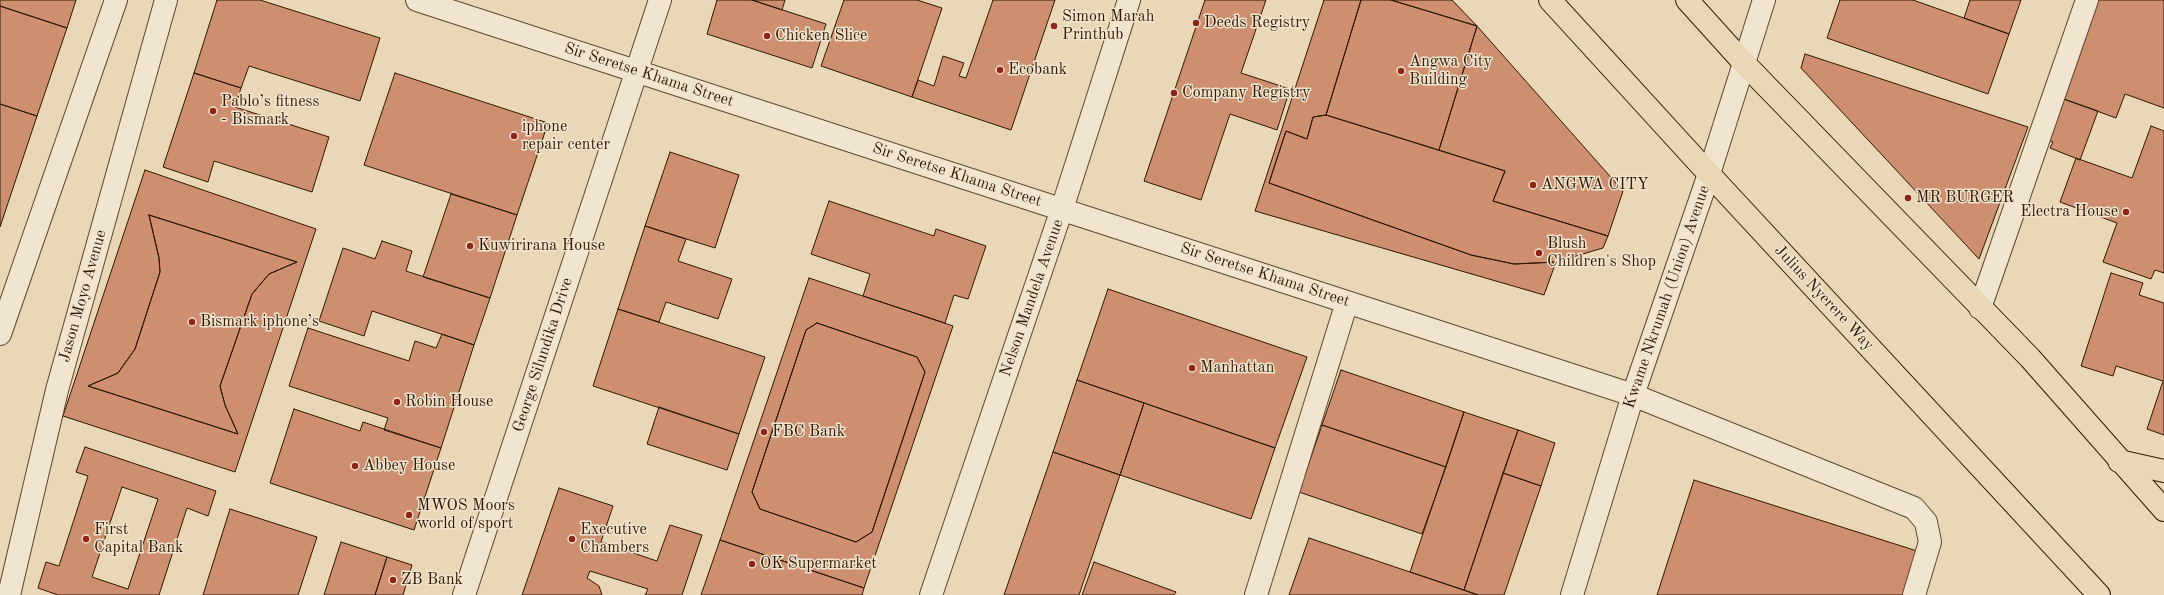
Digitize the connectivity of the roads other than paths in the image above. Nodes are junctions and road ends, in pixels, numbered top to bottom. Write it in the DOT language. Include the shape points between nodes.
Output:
graph roads {
  1 [pos="116,0"];
  2 [pos="166,0"];
  3 [pos="417,0"];
  4 [pos="660,0"];
  5 [pos="1129,0"];
  6 [pos="1550,0"];
  7 [pos="1687,0"];
  8 [pos="1764,0"];
  9 [pos="2087,0"];
  10 [pos="1743,62"];
  11 [pos="637,71"];
  12 [pos="1709,174"];
  13 [pos="1062,209"];
  14 [pos="1347,302"];
  15 [pos="1980,308"];
  16 [pos="0,334"];
  17 [pos="1633,395"];
  18 [pos="2120,460"];
  19 [pos="2164,471"];
  20 [pos="2164,510"];
  21 [pos="466,590"];
  22 [pos="9,595"];
  23 [pos="931,595"];
  24 [pos="1256,595"];
  25 [pos="1572,595"];
  26 [pos="1914,595"];
  27 [pos="2099,595"];
  1 -- 16 [label="street"];
  2 -- 22 [label="street, Jason Moyo Avenue" via="56,390"];
  3 -- 11 [label="street, Sir Seretse Khama Street"];
  4 -- 11 [label="street, George Silundika Drive"];
  5 -- 13 [label="street, Nelson Mandela Avenue"];
  6 -- 12 [label="main road, Julius Nyerere Way"];
  7 -- 10 [label="main road"];
  8 -- 10 [label="street, Kwame Nkrumah (Union) Avenue"];
  9 -- 15 [label="street"];
  10 -- 12 [label="street, Kwame Nkrumah (Union) Avenue"];
  10 -- 15 [label="main road"];
  11 -- 13 [label="street, Sir Seretse Khama Street"];
  11 -- 21 [label="street, George Silundika Drive"];
  12 -- 17 [label="street, Kwame Nkrumah (Union) Avenue"];
  12 -- 27 [label="main road, Julius Nyerere Way"];
  13 -- 14 [label="street, Sir Seretse Khama Street"];
  13 -- 23 [label="street, Nelson Mandela Avenue"];
  14 -- 17 [label="street, Sir Seretse Khama Street"];
  14 -- 24 [label="street"];
  15 -- 18 [label="main road" via="2030,358"];
  17 -- 25 [label="street, Kwame Nkrumah (Union) Avenue"];
  17 -- 26 [label="street, Sir Seretse Khama Street" via="1914,508 1926,522 1930,542"];
  18 -- 19 [label="main road"];
  18 -- 20 [label="main road"];
}
